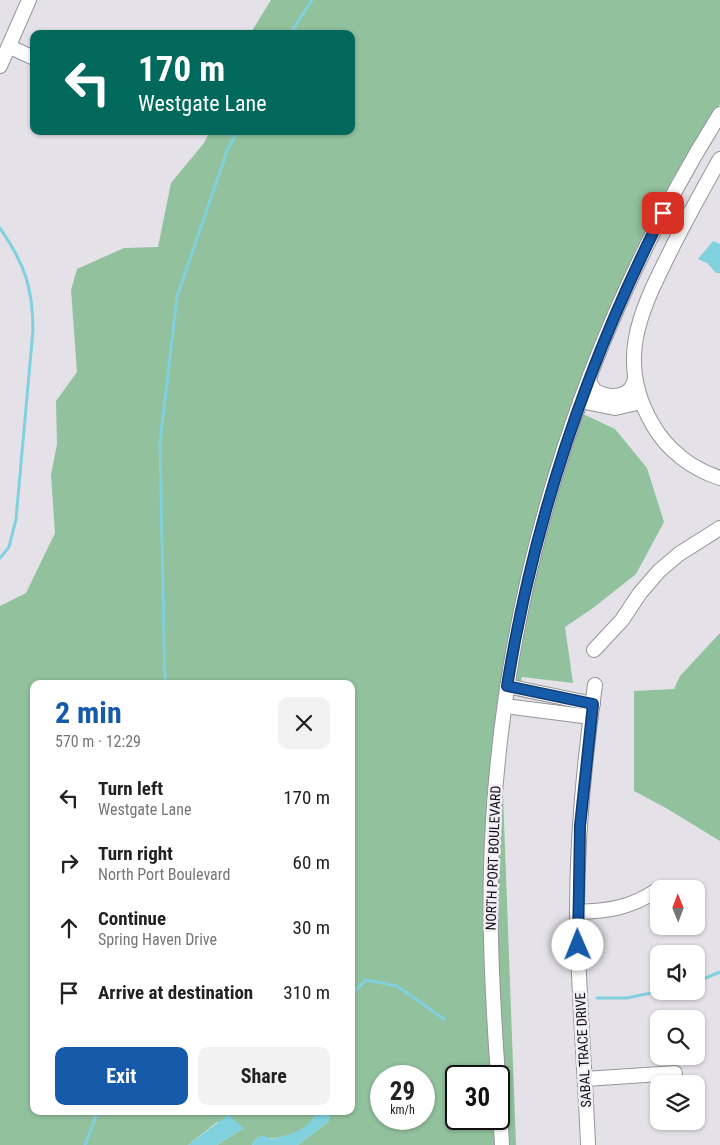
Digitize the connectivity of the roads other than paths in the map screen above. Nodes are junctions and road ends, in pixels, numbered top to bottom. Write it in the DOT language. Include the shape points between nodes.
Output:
graph roads {
  1 [pos="29,0"];
  2 [pos="10,47"];
  3 [pos="30,56"];
  4 [pos="0,66"];
  5 [pos="720,114"];
  6 [pos="720,159"];
  7 [pos="590,373"];
  8 [pos="634,378"];
  9 [pos="580,401"];
  10 [pos="641,402"];
  11 [pos="720,478"];
  12 [pos="720,528"];
  13 [pos="594,650"];
  14 [pos="595,685"];
  15 [pos="507,686"];
  16 [pos="561,697"];
  17 [pos="505,706"];
  18 [pos="592,710"];
  19 [pos="560,712"];
  20 [pos="650,894"];
  21 [pos="577,912"];
  22 [pos="497,1065"];
  23 [pos="675,1073"];
  24 [pos="585,1079"];
  25 [pos="501,1130"];
  26 [pos="502,1145"];
  27 [pos="588,1145"];
  1 -- 2 [label="street"];
  2 -- 3 [label="street"];
  2 -- 4 [label="street"];
  5 -- 7 [label="street, NORTH PORT BOULEVARD" via="645,249"];
  6 -- 8 [label="street" via="685,222 641,314 634,349"];
  7 -- 8 [label="street" via="591,387 611,396 627,393 632,389"];
  7 -- 9 [label="street, NORTH PORT BOULEVARD"];
  8 -- 10 [label="street"];
  9 -- 10 [label="street" via="615,408"];
  9 -- 15 [label="street, NORTH PORT BOULEVARD" via="540,525"];
  10 -- 11 [label="street" via="656,431 673,450 696,467"];
  12 -- 13 [label="street" via="659,571 622,620"];
  14 -- 18 [label="street, SABAL TRACE DRIVE"];
  15 -- 16 [label="street"];
  15 -- 17 [label="street, NORTH PORT BOULEVARD"];
  16 -- 18 [label="street"];
  16 -- 19 [label="street"];
  17 -- 19 [label="street"];
  17 -- 22 [label="street, NORTH PORT BOULEVARD" via="496,777 491,868 491,967"];
  18 -- 19 [label="street"];
  18 -- 21 [label="street, SABAL TRACE DRIVE" via="582,800"];
  20 -- 21 [label="street" via="616,910"];
  21 -- 24 [label="street, SABAL TRACE DRIVE"];
  23 -- 24 [label="street"];
  24 -- 27 [label="street, SABAL TRACE DRIVE"];
  25 -- 26 [label="street"];
}
